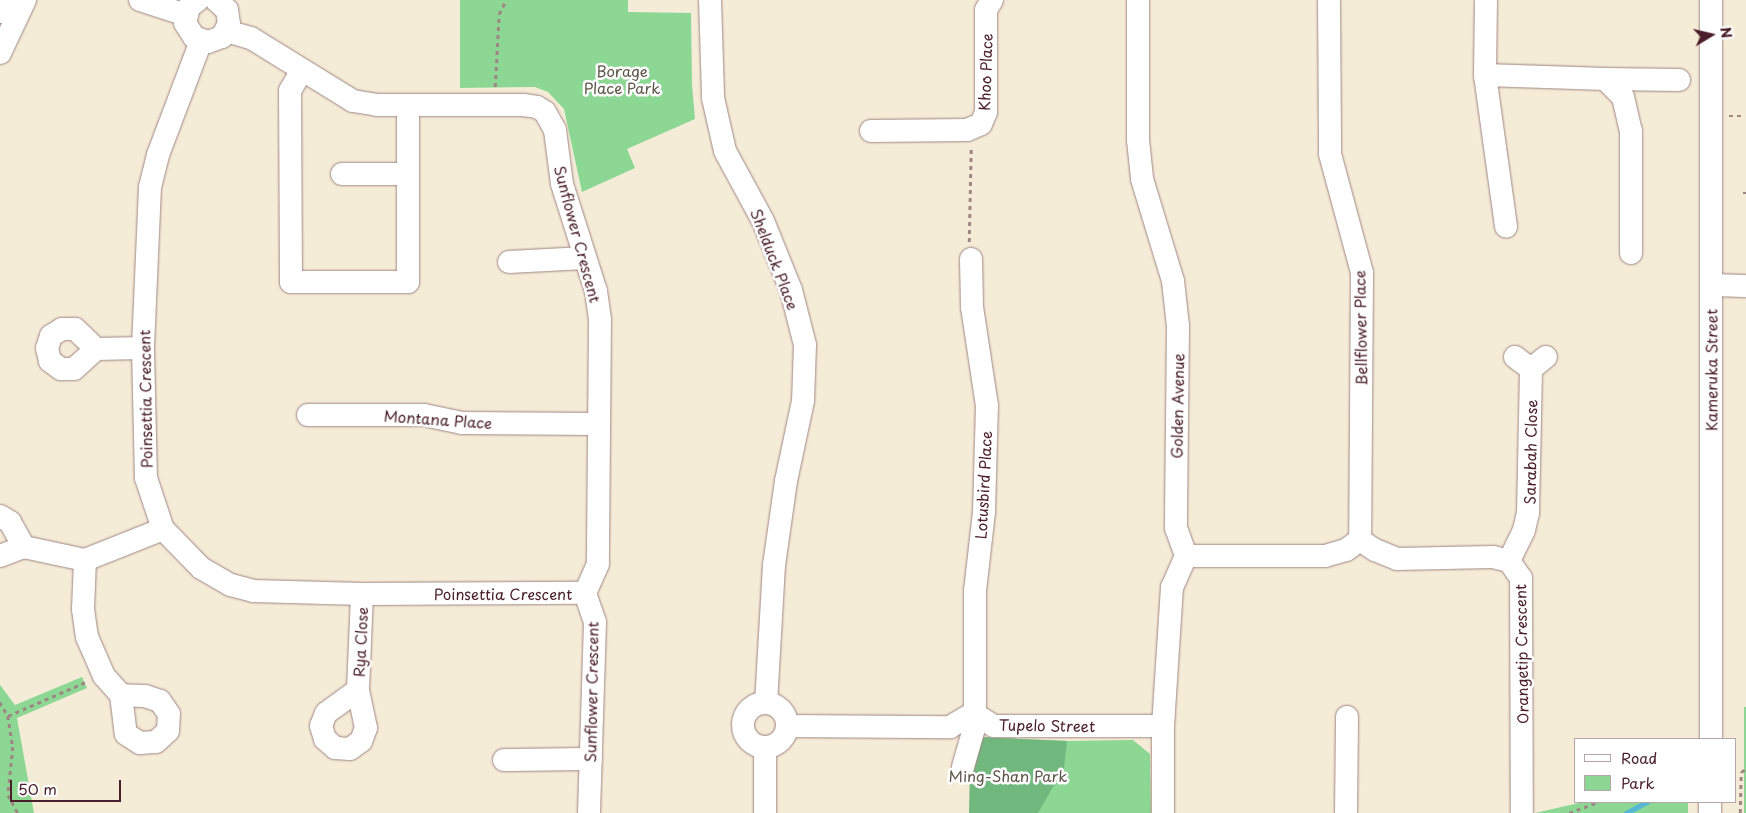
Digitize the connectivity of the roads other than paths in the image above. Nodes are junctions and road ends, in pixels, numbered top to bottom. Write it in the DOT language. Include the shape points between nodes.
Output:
graph roads {
  1 [pos="5,0"];
  2 [pos="25,0"];
  3 [pos="140,0"];
  4 [pos="216,0"];
  5 [pos="710,0"];
  6 [pos="992,0"];
  7 [pos="1138,0"];
  8 [pos="1329,0"];
  9 [pos="1486,0"];
  10 [pos="1710,0"];
  11 [pos="1723,0"];
  12 [pos="192,8"];
  13 [pos="0,12"];
  14 [pos="226,31"];
  15 [pos="201,41"];
  16 [pos="0,53"];
  17 [pos="302,70"];
  18 [pos="1485,75"];
  19 [pos="1605,79"];
  20 [pos="1679,80"];
  21 [pos="408,105"];
  22 [pos="871,131"];
  23 [pos="342,174"];
  24 [pos="408,174"];
  25 [pos="1506,227"];
  26 [pos="1631,253"];
  27 [pos="585,258"];
  28 [pos="971,259"];
  29 [pos="509,262"];
  30 [pos="1717,285"];
  31 [pos="1746,286"];
  32 [pos="143,348"];
  33 [pos="96,349"];
  34 [pos="1531,361"];
  35 [pos="308,415"];
  36 [pos="598,424"];
  37 [pos="0,516"];
  38 [pos="163,529"];
  39 [pos="1360,540"];
  40 [pos="24,547"];
  41 [pos="0,556"];
  42 [pos="1186,556"];
  43 [pos="84,560"];
  44 [pos="1509,561"];
  45 [pos="585,593"];
  46 [pos="362,594"];
  47 [pos="358,690"];
  48 [pos="120,695"];
  49 [pos="766,702"];
  50 [pos="973,712"];
  51 [pos="1347,716"];
  52 [pos="788,726"];
  53 [pos="1163,726"];
  54 [pos="1711,738"];
  55 [pos="1724,738"];
  56 [pos="765,748"];
  57 [pos="591,759"];
  58 [pos="504,760"];
  59 [pos="963,767"];
  60 [pos="589,813"];
  61 [pos="765,813"];
  62 [pos="1163,813"];
  63 [pos="1346,813"];
  64 [pos="1522,813"];
  1 -- 13 [label="street"];
  2 -- 16 [label="street"];
  3 -- 12 [label="street"];
  4 -- 14 [label="street" via="227,10"];
  5 -- 49 [label="street, Shelduck Place" via="713,98 725,150 763,221 791,290 805,345 803,401 786,481 774,565"];
  6 -- 22 [label="street, Khoo Place" via="986,10 986,112 981,124 967,130"];
  7 -- 42 [label="street, Golden Avenue" via="1138,140 1142,179 1173,281 1178,326 1176,528"];
  8 -- 39 [label="street, Bellflower Place" via="1330,154 1362,273"];
  9 -- 18 [label="street"];
  10 -- 30 [label="street, Kameruka Street"];
  11 -- 30 [label="street, Kameruka Street"];
  12 -- 15 [label="street" via="188,31"];
  14 -- 15 [label="street" via="216,40"];
  14 -- 17 [label="street, Sunflower Crescent" via="251,38"];
  15 -- 32 [label="street, Poinsettia Crescent" via="158,155 150,187"];
  17 -- 21 [label="street, Sunflower Crescent" via="353,101"];
  17 -- 24 [label="street" via="290,91 290,282 408,282"];
  18 -- 19 [label="street"];
  18 -- 25 [label="street"];
  19 -- 20 [label="street"];
  19 -- 26 [label="street" via="1623,97 1631,131"];
  21 -- 24 [label="street"];
  21 -- 27 [label="street, Sunflower Crescent" via="523,106 545,112 554,130 562,184"];
  23 -- 24 [label="street"];
  27 -- 29 [label="street"];
  27 -- 36 [label="street, Sunflower Crescent" via="596,291 600,320"];
  28 -- 50 [label="street, Lotusbird Place" via="972,307 987,406 984,512 975,591"];
  30 -- 31 [label="street"];
  30 -- 54 [label="street, Kameruka Street"];
  30 -- 55 [label="street, Kameruka Street"];
  32 -- 33 [label="street"];
  32 -- 38 [label="street, Poinsettia Crescent" via="146,478"];
  34 -- 44 [label="street, Sarabah Close" via="1528,513 1524,530"];
  35 -- 36 [label="street, Montana Place" via="424,415 462,423"];
  36 -- 45 [label="street, Sunflower Crescent" via="598,564"];
  37 -- 40 [label="street" via="10,522"];
  38 -- 43 [label="street"];
  38 -- 46 [label="street, Poinsettia Crescent" via="201,568 231,585 253,591"];
  39 -- 42 [label="street" via="1346,550 1325,556"];
  39 -- 44 [label="street" via="1374,550 1397,559 1493,557"];
  40 -- 41 [label="street"];
  40 -- 43 [label="street"];
  42 -- 53 [label="street" via="1172,587"];
  43 -- 48 [label="street" via="83,609 87,637 104,676"];
  44 -- 64 [label="street, Orangetip Crescent" via="1521,578"];
  45 -- 46 [label="street, Poinsettia Crescent"];
  45 -- 57 [label="street, Sunflower Crescent" via="595,622"];
  46 -- 47 [label="street, Rya Close"];
  49 -- 52 [label="street" via="784,712"];
  49 -- 56 [label="street" via="752,706 743,725 747,738"];
  50 -- 52 [label="street" via="950,727"];
  50 -- 53 [label="street, Tupelo Street" via="994,726"];
  50 -- 59 [label="street, Lotusbird Place" via="975,725"];
  51 -- 63 [label="street"];
  52 -- 56 [label="street" via="778,744"];
  53 -- 62 [label="street"];
  56 -- 61 [label="street"];
  57 -- 58 [label="street"];
  57 -- 60 [label="street, Sunflower Crescent"];
}
